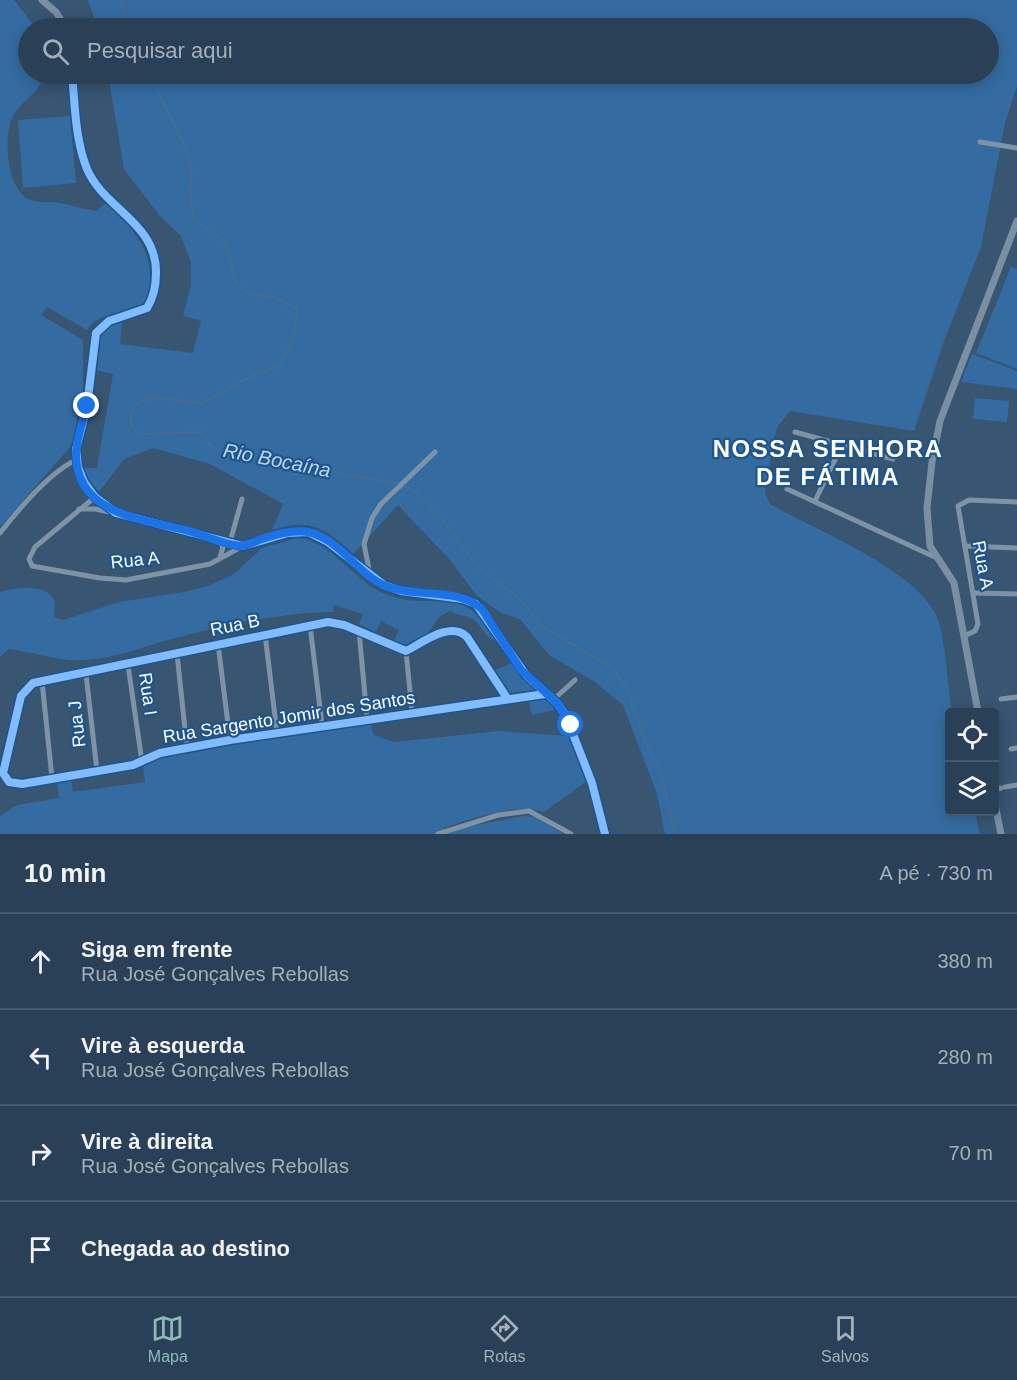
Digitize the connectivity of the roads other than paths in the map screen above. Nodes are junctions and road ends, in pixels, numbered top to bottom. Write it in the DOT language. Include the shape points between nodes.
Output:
graph roads {
  1 [pos="42,0"];
  2 [pos="60,18"];
  3 [pos="73,84"];
  4 [pos="980,142"];
  5 [pos="1017,148"];
  6 [pos="1017,222"];
  7 [pos="795,432"];
  8 [pos="841,447"];
  9 [pos="435,452"];
  10 [pos="893,459"];
  11 [pos="76,460"];
  12 [pos="787,489"];
  13 [pos="95,496"];
  14 [pos="242,499"];
  15 [pos="815,501"];
  16 [pos="1017,502"];
  17 [pos="77,510"];
  18 [pos="116,513"];
  19 [pos="0,532"];
  20 [pos="218,539"];
  21 [pos="230,543"];
  22 [pos="243,546"];
  23 [pos="965,546"];
  24 [pos="1017,548"];
  25 [pos="219,558"];
  26 [pos="938,558"];
  27 [pos="370,576"];
  28 [pos="974,593"];
  29 [pos="1017,594"];
  30 [pos="310,625"];
  31 [pos="359,631"];
  32 [pos="265,634"];
  33 [pos="964,636"];
  34 [pos="218,644"];
  35 [pos="406,651"];
  36 [pos="177,654"];
  37 [pos="128,665"];
  38 [pos="86,674"];
  39 [pos="575,680"];
  40 [pos="42,681"];
  41 [pos="545,694"];
  42 [pos="1017,697"];
  43 [pos="507,698"];
  44 [pos="1001,699"];
  45 [pos="553,700"];
  46 [pos="977,708"];
  47 [pos="412,712"];
  48 [pos="367,718"];
  49 [pos="322,725"];
  50 [pos="277,733"];
  51 [pos="230,740"];
  52 [pos="187,748"];
  53 [pos="142,762"];
  54 [pos="97,771"];
  55 [pos="52,778"];
  56 [pos="1017,785"];
  57 [pos="1000,788"];
  58 [pos="997,816"];
  59 [pos="438,834"];
  60 [pos="571,834"];
  61 [pos="605,834"];
  62 [pos="1000,834"];
  1 -- 2 [label="street"];
  3 -- 11 [label="street" via="87,168 102,191 144,234 154,254 156,276 147,308 109,321 96,333"];
  4 -- 5 [label="street"];
  6 -- 26 [label="street" via="936,438 927,520 930,546"];
  7 -- 8 [label="street"];
  8 -- 10 [label="street"];
  8 -- 15 [label="street"];
  9 -- 27 [label="street" via="378,508 364,544"];
  11 -- 13 [label="street" via="81,478"];
  11 -- 19 [label="street" via="18,510"];
  12 -- 15 [label="street"];
  13 -- 17 [label="street"];
  13 -- 18 [label="street"];
  14 -- 21 [label="street"];
  15 -- 26 [label="street"];
  16 -- 23 [label="street, Rua A" via="960,503 957,510"];
  17 -- 18 [label="street"];
  17 -- 25 [label="street, Rua A" via="35,547 30,561 39,569 119,580 206,564"];
  18 -- 20 [label="street"];
  20 -- 21 [label="street"];
  20 -- 25 [label="street" via="223,549"];
  21 -- 22 [label="street"];
  22 -- 25 [label="street, Rua A"];
  22 -- 27 [label="street" via="288,533 308,532 328,542"];
  23 -- 24 [label="street"];
  23 -- 28 [label="street, Rua A"];
  26 -- 33 [label="street" via="954,583"];
  27 -- 41 [label="street" via="396,590 476,604 521,670"];
  28 -- 29 [label="street"];
  28 -- 33 [label="street, Rua A" via="977,627"];
  30 -- 31 [label="street, Rua B" via="334,622"];
  30 -- 32 [label="street, Rua B"];
  30 -- 49 [label="street"];
  31 -- 35 [label="street, Rua B"];
  31 -- 48 [label="street"];
  32 -- 34 [label="street, Rua B"];
  32 -- 50 [label="street"];
  33 -- 46 [label="street"];
  34 -- 36 [label="street, Rua B"];
  34 -- 51 [label="street"];
  35 -- 43 [label="street" via="445,632 460,632"];
  35 -- 47 [label="street"];
  36 -- 37 [label="street, Rua B"];
  36 -- 52 [label="street"];
  37 -- 38 [label="street, Rua B"];
  37 -- 53 [label="street, Rua I"];
  38 -- 40 [label="street, Rua B"];
  38 -- 54 [label="street, Rua J"];
  39 -- 45 [label="street"];
  40 -- 55 [label="street"];
  40 -- 55 [label="street, Rua Sargento Jomir dos Santos" via="28,686 21,696 4,764 6,780 20,784"];
  41 -- 43 [label="street, Rua Sargento Jomir dos Santos"];
  41 -- 45 [label="street"];
  42 -- 44 [label="street"];
  43 -- 47 [label="street, Rua Sargento Jomir dos Santos"];
  45 -- 61 [label="street" via="566,716 579,745"];
  47 -- 48 [label="street, Rua Sargento Jomir dos Santos"];
  48 -- 49 [label="street, Rua Sargento Jomir dos Santos"];
  49 -- 50 [label="street, Rua Sargento Jomir dos Santos"];
  50 -- 51 [label="street, Rua Sargento Jomir dos Santos"];
  51 -- 52 [label="street, Rua Sargento Jomir dos Santos"];
  52 -- 53 [label="street, Rua Sargento Jomir dos Santos" via="156,754"];
  53 -- 54 [label="street, Rua Sargento Jomir dos Santos"];
  54 -- 55 [label="street, Rua Sargento Jomir dos Santos"];
  56 -- 57 [label="street"];
  58 -- 62 [label="street"];
  59 -- 60 [label="street" via="498,815 529,811"];
}
